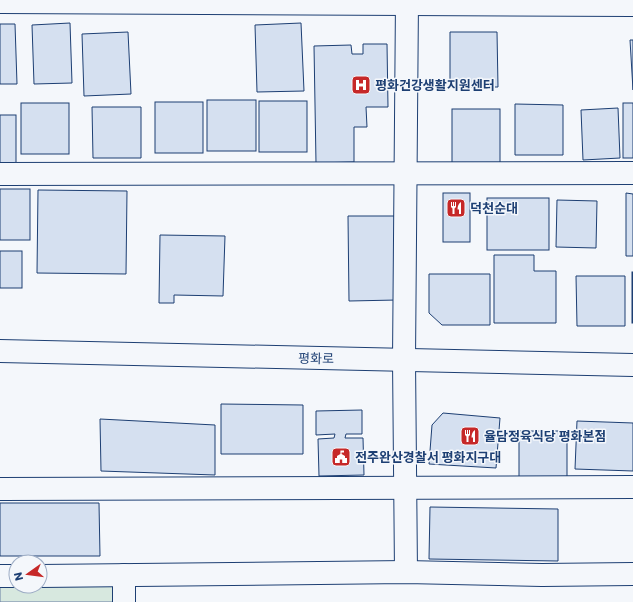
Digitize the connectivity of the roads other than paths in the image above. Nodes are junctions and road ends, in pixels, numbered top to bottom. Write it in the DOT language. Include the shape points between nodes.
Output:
graph roads {
  1 [pos="407,1"];
  2 [pos="0,2"];
  3 [pos="633,5"];
  4 [pos="407,172"];
  5 [pos="633,173"];
  6 [pos="0,174"];
  7 [pos="0,351"];
  8 [pos="404,360"];
  9 [pos="633,364"];
  10 [pos="407,486"];
  11 [pos="633,487"];
  12 [pos="0,489"];
  13 [pos="406,572"];
  14 [pos="633,574"];
  15 [pos="124,575"];
  16 [pos="48,576"];
  17 [pos="124,602"];
  1 -- 2 [label="street"];
  1 -- 3 [label="street"];
  1 -- 4 [label="street"];
  4 -- 5 [label="street"];
  4 -- 6 [label="street"];
  4 -- 8 [label="street"];
  7 -- 8 [label="street, 평화로"];
  8 -- 9 [label="street, 평화로"];
  8 -- 10 [label="street"];
  10 -- 11 [label="street"];
  10 -- 12 [label="street"];
  10 -- 13 [label="street"];
  13 -- 14 [label="street"];
  13 -- 15 [label="street"];
  15 -- 16 [label="street"];
  15 -- 17 [label="street"];
}
